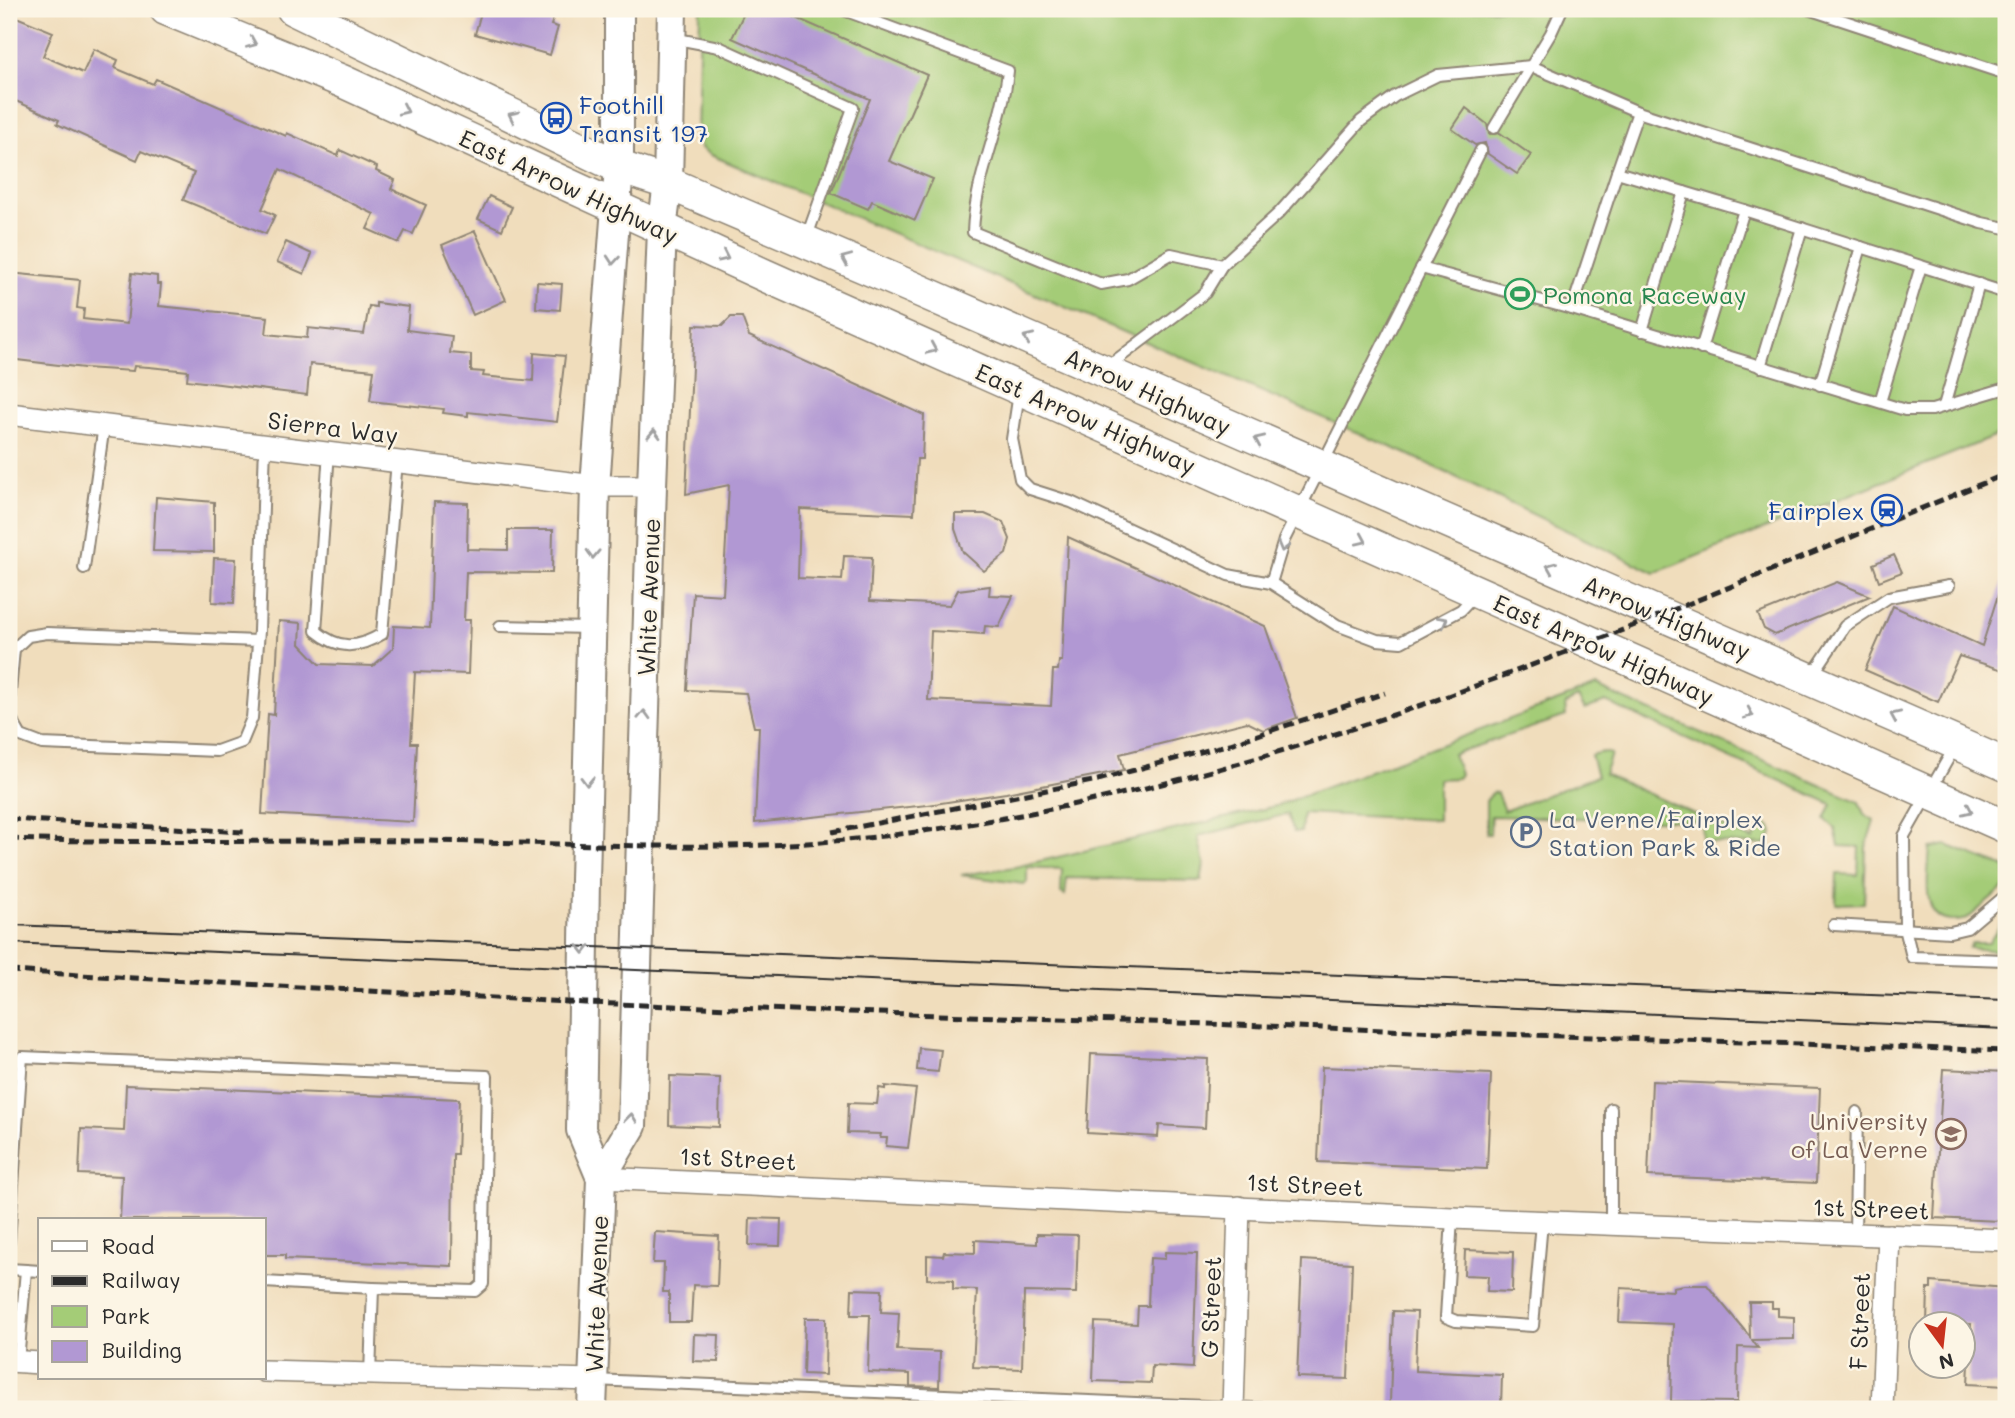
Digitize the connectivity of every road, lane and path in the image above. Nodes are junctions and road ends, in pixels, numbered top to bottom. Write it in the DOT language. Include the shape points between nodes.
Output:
graph roads {
  1 [pos="166,9"];
  2 [pos="293,9"];
  3 [pos="619,9"];
  4 [pos="672,9"];
  5 [pos="841,9"];
  6 [pos="1562,9"];
  7 [pos="1808,9"];
  8 [pos="1996,9"];
  9 [pos="2006,12"];
  10 [pos="671,38"];
  11 [pos="1531,66"];
  12 [pos="2006,74"];
  13 [pos="1637,112"];
  14 [pos="1494,128"];
  15 [pos="1481,150"];
  16 [pos="619,167"];
  17 [pos="1617,172"];
  18 [pos="668,183"];
  19 [pos="1684,192"];
  20 [pos="617,208"];
  21 [pos="1744,210"];
  22 [pos="1802,228"];
  23 [pos="2006,228"];
  24 [pos="662,229"];
  25 [pos="806,242"];
  26 [pos="1861,247"];
  27 [pos="1222,265"];
  28 [pos="1921,266"];
  29 [pos="1421,268"];
  30 [pos="1979,284"];
  31 [pos="2006,293"];
  32 [pos="1572,309"];
  33 [pos="1642,331"];
  34 [pos="1701,349"];
  35 [pos="1760,367"];
  36 [pos="1102,371"];
  37 [pos="1820,385"];
  38 [pos="1020,388"];
  39 [pos="2006,388"];
  40 [pos="1880,402"];
  41 [pos="1944,406"];
  42 [pos="9,414"];
  43 [pos="104,425"];
  44 [pos="265,444"];
  45 [pos="329,452"];
  46 [pos="397,461"];
  47 [pos="1321,467"];
  48 [pos="595,486"];
  49 [pos="652,486"];
  50 [pos="1300,513"];
  51 [pos="83,568"];
  52 [pos="1271,583"];
  53 [pos="1949,586"];
  54 [pos="1478,592"];
  55 [pos="500,626"];
  56 [pos="590,628"];
  57 [pos="258,641"];
  58 [pos="1810,679"];
  59 [pos="9,703"];
  60 [pos="9,715"];
  61 [pos="1957,743"];
  62 [pos="2006,765"];
  63 [pos="1930,793"];
  64 [pos="2006,827"];
  65 [pos="2006,895"];
  66 [pos="1834,925"];
  67 [pos="1905,928"];
  68 [pos="2006,960"];
  69 [pos="1611,1109"];
  70 [pos="1857,1112"];
  71 [pos="601,1178"];
  72 [pos="1239,1207"];
  73 [pos="1452,1218"];
  74 [pos="1542,1222"];
  75 [pos="1611,1225"];
  76 [pos="1855,1233"];
  77 [pos="1889,1235"];
  78 [pos="2006,1240"];
  79 [pos="9,1242"];
  80 [pos="9,1269"];
  81 [pos="26,1270"];
  82 [pos="38,1271"];
  83 [pos="266,1282"];
  84 [pos="373,1288"];
  85 [pos="14,1362"];
  86 [pos="38,1363"];
  87 [pos="266,1371"];
  88 [pos="370,1375"];
  89 [pos="593,1381"];
  90 [pos="1233,1408"];
  91 [pos="592,1409"];
  92 [pos="1276,1409"];
  93 [pos="1882,1409"];
  1 -- 20 [label="main road, East Arrow Highway, one-way" via="342,81"];
  16 -- 2 [label="main road, Arrow Highway, one-way"];
  3 -- 16 [label="main road, White Avenue"];
  4 -- 10 [label="main road, White Avenue"];
  5 -- 27 [label="lane" via="1008,71 1005,104 974,201 973,232 1101,284 1128,279 1171,254"];
  6 -- 11 [label="lane"];
  7 -- 12 [label="lane"];
  8 -- 9 [label="lane"];
  10 -- 18 [label="main road, White Avenue"];
  10 -- 25 [label="lane" via="719,47 853,108"];
  11 -- 13 [label="lane"];
  11 -- 14 [label="lane"];
  11 -- 27 [label="lane" via="1438,75 1395,96 1361,121 1279,213"];
  13 -- 17 [label="lane"];
  13 -- 23 [label="lane"];
  15 -- 29 [label="lane"];
  16 -- 18 [label="main road, Arrow Highway"];
  16 -- 20 [label="main road, White Avenue"];
  17 -- 19 [label="lane"];
  17 -- 32 [label="lane"];
  18 -- 24 [label="main road, White Avenue"];
  18 -- 25 [label="main road, Arrow Highway"];
  19 -- 21 [label="lane"];
  19 -- 33 [label="lane"];
  20 -- 24 [label="main road, East Arrow Highway"];
  20 -- 48 [label="main road, White Avenue, one-way"];
  21 -- 22 [label="lane"];
  21 -- 34 [label="lane"];
  22 -- 26 [label="lane"];
  22 -- 35 [label="lane"];
  24 -- 38 [label="main road, East Arrow Highway, one-way"];
  49 -- 24 [label="main road, White Avenue, one-way"];
  36 -- 25 [label="main road, Arrow Highway, one-way"];
  26 -- 28 [label="lane"];
  26 -- 37 [label="lane"];
  27 -- 36 [label="lane" via="1205,293"];
  28 -- 30 [label="lane"];
  28 -- 40 [label="lane"];
  29 -- 32 [label="lane"];
  29 -- 47 [label="lane"];
  30 -- 31 [label="lane"];
  30 -- 41 [label="lane"];
  32 -- 33 [label="lane"];
  33 -- 34 [label="lane"];
  34 -- 35 [label="lane"];
  35 -- 37 [label="lane"];
  47 -- 36 [label="main road, Arrow Highway, one-way"];
  37 -- 40 [label="lane"];
  38 -- 50 [label="main road, East Arrow Highway"];
  38 -- 52 [label="lane" via="1012,439 1020,479 1030,489 1072,502 1228,575"];
  39 -- 41 [label="lane"];
  40 -- 41 [label="lane" via="1905,410"];
  42 -- 43 [label="street, Sierra Way"];
  43 -- 44 [label="street, Sierra Way"];
  43 -- 51 [label="lane"];
  44 -- 45 [label="street, Sierra Way"];
  44 -- 57 [label="lane"];
  45 -- 46 [label="street, Sierra Way"];
  45 -- 46 [label="lane" via="316,631 329,642 347,647 382,634"];
  46 -- 48 [label="street, Sierra Way"];
  47 -- 50 [label="lane"];
  58 -- 47 [label="main road, Arrow Highway, one-way"];
  48 -- 49 [label="street, Sierra Way"];
  48 -- 56 [label="main road, White Avenue, one-way"];
  71 -- 49 [label="main road, White Avenue, one-way" via="632,1126"];
  50 -- 52 [label="lane, one-way" via="1284,540"];
  50 -- 54 [label="main road, East Arrow Highway, one-way"];
  52 -- 54 [label="lane, one-way" via="1337,625 1377,640 1401,642 1461,610"];
  53 -- 58 [label="lane" via="1889,597 1845,626"];
  54 -- 63 [label="main road, East Arrow Highway, one-way"];
  55 -- 56 [label="lane"];
  56 -- 71 [label="main road, White Avenue, one-way" via="581,1130"];
  57 -- 59 [label="lane" via="28,636 14,649"];
  57 -- 60 [label="lane" via="252,718 242,742 217,751 42,744 21,736"];
  61 -- 58 [label="main road, Arrow Highway, one-way"];
  61 -- 62 [label="main road, Arrow Highway"];
  61 -- 63 [label="lane"];
  63 -- 64 [label="main road, East Arrow Highway, one-way"];
  63 -- 67 [label="lane" via="1904,836"];
  65 -- 67 [label="lane" via="1967,928 1950,932"];
  66 -- 67 [label="lane"];
  67 -- 68 [label="lane" via="1912,957"];
  69 -- 75 [label="lane"];
  70 -- 76 [label="lane"];
  71 -- 72 [label="street, 1st Street"];
  71 -- 89 [label="main road, White Avenue"];
  72 -- 73 [label="street, 1st Street"];
  72 -- 90 [label="street, G Street"];
  73 -- 74 [label="street, 1st Street"];
  73 -- 74 [label="lane" via="1446,1317 1533,1325"];
  74 -- 75 [label="street, 1st Street"];
  75 -- 76 [label="street, 1st Street"];
  76 -- 77 [label="street, 1st Street"];
  77 -- 78 [label="street, 1st Street"];
  77 -- 93 [label="street, F Street"];
  79 -- 84 [label="lane" via="22,1057 487,1076 483,1284 475,1291"];
  80 -- 81 [label="lane"];
  81 -- 82 [label="lane"];
  81 -- 85 [label="lane"];
  83 -- 84 [label="lane"];
  84 -- 88 [label="lane"];
  85 -- 86 [label="street"];
  87 -- 88 [label="street"];
  88 -- 89 [label="street"];
  89 -- 90 [label="lane"];
  89 -- 91 [label="main road, White Avenue"];
  90 -- 92 [label="lane"];
}
